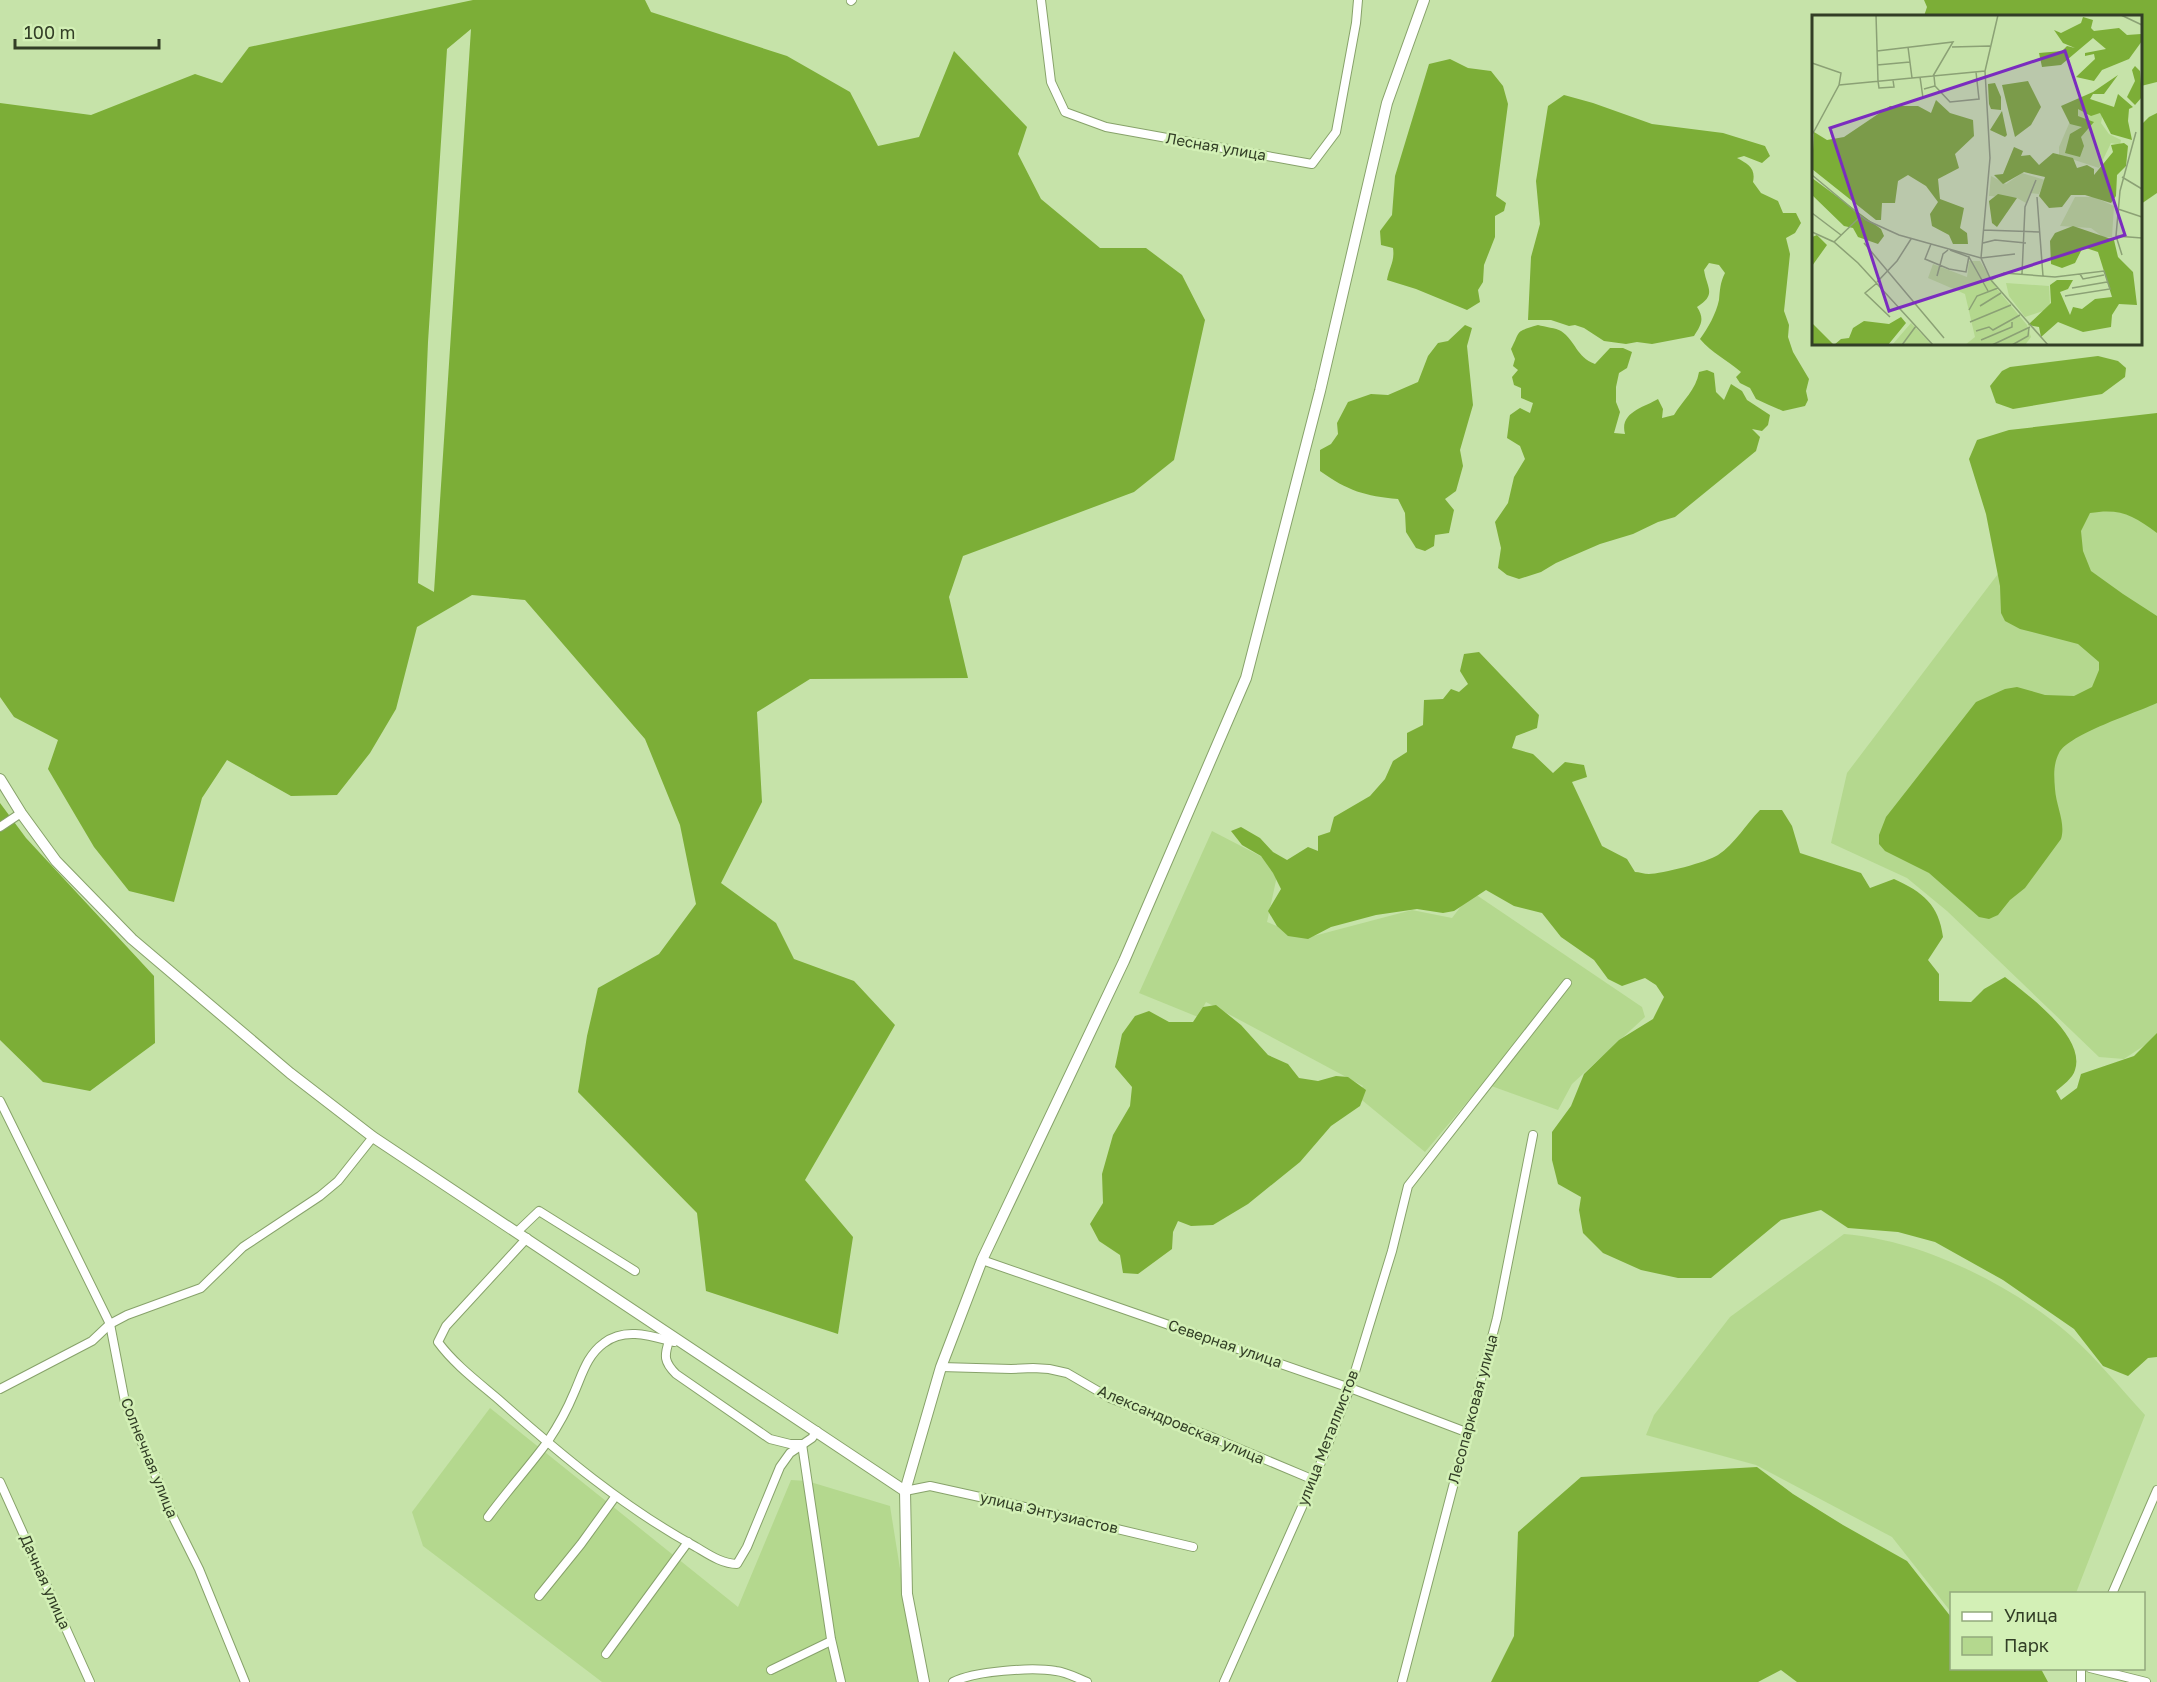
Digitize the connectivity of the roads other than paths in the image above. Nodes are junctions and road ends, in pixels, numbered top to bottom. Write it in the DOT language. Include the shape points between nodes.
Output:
graph roads {
  1 [pos="1041,0"];
  2 [pos="1358,0"];
  3 [pos="1425,0"];
  4 [pos="0,779"];
  5 [pos="21,813"];
  6 [pos="0,827"];
  7 [pos="1567,983"];
  8 [pos="0,1101"];
  9 [pos="1533,1134"];
  10 [pos="373,1137"];
  11 [pos="517,1232"];
  12 [pos="527,1238"];
  13 [pos="982,1260"];
  14 [pos="635,1271"];
  15 [pos="110,1324"];
  16 [pos="669,1341"];
  17 [pos="689,1347"];
  18 [pos="941,1367"];
  19 [pos="1350,1388"];
  20 [pos="0,1389"];
  21 [pos="817,1431"];
  22 [pos="1466,1432"];
  23 [pos="548,1442"];
  24 [pos="802,1444"];
  25 [pos="1314,1480"];
  26 [pos="0,1482"];
  27 [pos="2157,1490"];
  28 [pos="905,1491"];
  29 [pos="615,1497"];
  30 [pos="488,1517"];
  31 [pos="687,1542"];
  32 [pos="1192,1547"];
  33 [pos="2112,1592"];
  34 [pos="539,1596"];
  35 [pos="831,1641"];
  36 [pos="606,1654"];
  37 [pos="771,1670"];
  38 [pos="2098,1670"];
  39 [pos="90,1682"];
  40 [pos="245,1682"];
  41 [pos="841,1682"];
  42 [pos="924,1682"];
  43 [pos="953,1682"];
  44 [pos="1087,1682"];
  45 [pos="1224,1682"];
  46 [pos="1402,1682"];
  47 [pos="2146,1682"];
  1 -- 2 [label="street, Лесная улица" via="1051,82 1065,112 1106,127 1312,164 1335,132"];
  3 -- 13 [label="main road" via="1387,103 1320,391 1246,678 1125,961"];
  4 -- 5 [label="main road"];
  5 -- 6 [label="street"];
  5 -- 10 [label="main road" via="56,861 132,939 290,1073"];
  7 -- 19 [label="street, улица Металлистов" via="1408,1186"];
  8 -- 15 [label="street, Солнечная улица"];
  9 -- 22 [label="street, Лесопарковая улица" via="1497,1318"];
  10 -- 11 [label="main road"];
  10 -- 15 [label="street" via="338,1181 243,1247 201,1288"];
  11 -- 12 [label="main road"];
  11 -- 14 [label="street" via="539,1211"];
  12 -- 17 [label="main road"];
  12 -- 23 [label="street" via="446,1326 438,1342"];
  13 -- 18 [label="main road"];
  13 -- 19 [label="street, Северная улица"];
  15 -- 20 [label="street" via="92,1341"];
  15 -- 40 [label="street, Солнечная улица" via="125,1402"];
  16 -- 17 [label="street"];
  16 -- 23 [label="street" via="628,1334 604,1343 585,1367"];
  16 -- 24 [label="street" via="664,1356 676,1374 770,1439"];
  17 -- 21 [label="main road"];
  18 -- 25 [label="street, Александровская улица" via="1033,1368 1067,1373 1110,1398"];
  18 -- 28 [label="main road"];
  19 -- 22 [label="street, Северная улица"];
  19 -- 25 [label="street, улица Металлистов"];
  21 -- 24 [label="street"];
  21 -- 28 [label="main road"];
  22 -- 46 [label="street, Лесопарковая улица"];
  23 -- 29 [label="street"];
  23 -- 30 [label="street"];
  24 -- 31 [label="street" via="780,1467 737,1564"];
  24 -- 35 [label="street"];
  25 -- 45 [label="street, улица Металлистов"];
  26 -- 39 [label="street, Дачная улица"];
  27 -- 33 [label="street"];
  28 -- 32 [label="street, улица Энтузиастов" via="930,1486"];
  28 -- 42 [label="main road" via="907,1594"];
  29 -- 31 [label="street"];
  29 -- 34 [label="street"];
  31 -- 36 [label="street"];
  35 -- 37 [label="street"];
  35 -- 41 [label="street"];
  38 -- 47 [label="street"];
  43 -- 44 [label="street" via="995,1671 1056,1671"];
}
